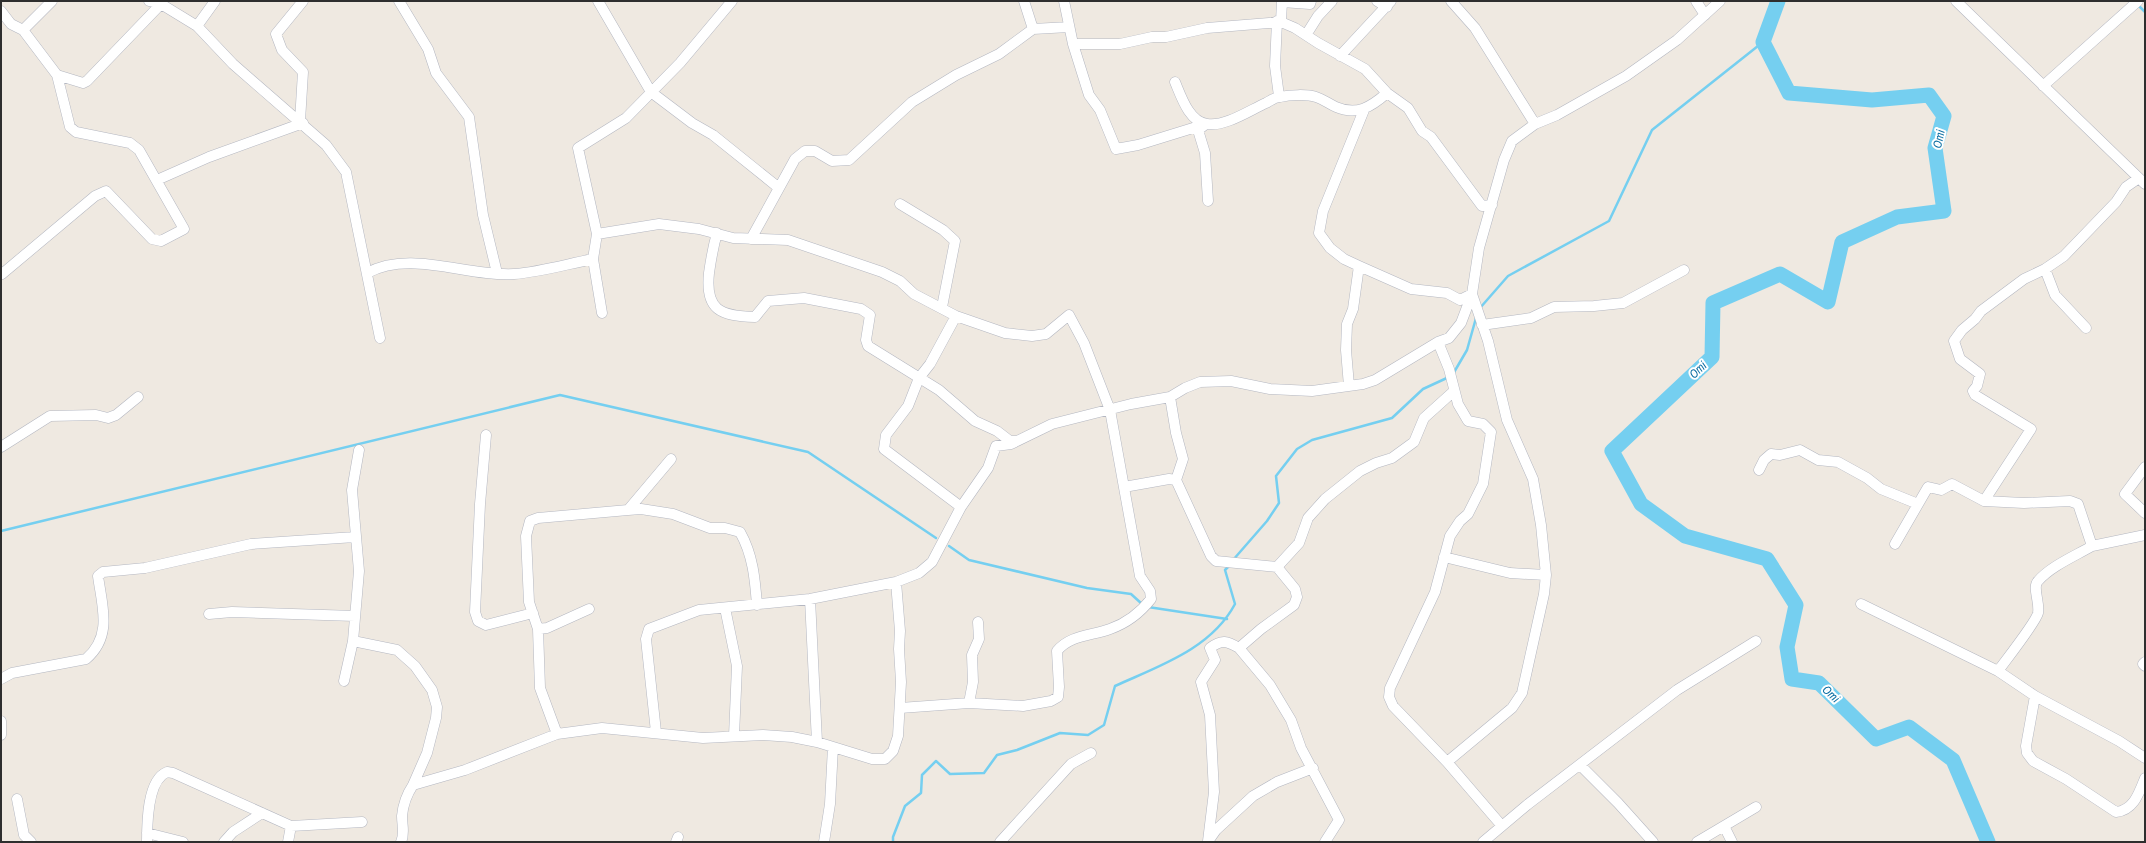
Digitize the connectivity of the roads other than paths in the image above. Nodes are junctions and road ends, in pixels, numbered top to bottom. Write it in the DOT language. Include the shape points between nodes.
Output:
graph roads {
  1 [pos="52,1"];
  2 [pos="150,1"];
  3 [pos="215,1"];
  4 [pos="303,1"];
  5 [pos="399,1"];
  6 [pos="598,1"];
  7 [pos="732,1"];
  8 [pos="1024,1"];
  9 [pos="1064,1"];
  10 [pos="1311,1"];
  11 [pos="1332,1"];
  12 [pos="1377,1"];
  13 [pos="1451,1"];
  14 [pos="1696,1"];
  15 [pos="1720,1"];
  16 [pos="1956,1"];
  17 [pos="2138,1"];
  18 [pos="1282,2"];
  19 [pos="160,4"];
  20 [pos="1389,4"];
  21 [pos="1,11"];
  22 [pos="1705,15"];
  23 [pos="1279,22"];
  24 [pos="196,26"];
  25 [pos="1069,27"];
  26 [pos="1033,29"];
  27 [pos="23,30"];
  28 [pos="1306,35"];
  29 [pos="1074,44"];
  30 [pos="1340,56"];
  31 [pos="56,75"];
  32 [pos="1175,82"];
  33 [pos="2043,86"];
  34 [pos="651,92"];
  35 [pos="1387,93"];
  36 [pos="1279,96"];
  37 [pos="1364,110"];
  38 [pos="302,122"];
  39 [pos="1206,124"];
  40 [pos="1535,124"];
  41 [pos="157,180"];
  42 [pos="2142,181"];
  43 [pos="779,188"];
  44 [pos="1208,201"];
  45 [pos="900,204"];
  46 [pos="1492,205"];
  47 [pos="716,233"];
  48 [pos="597,234"];
  49 [pos="751,239"];
  50 [pos="593,260"];
  51 [pos="1359,266"];
  52 [pos="2046,269"];
  53 [pos="1684,270"];
  54 [pos="367,273"];
  55 [pos="497,273"];
  56 [pos="1,274"];
  57 [pos="1472,294"];
  58 [pos="942,307"];
  59 [pos="602,313"];
  60 [pos="956,316"];
  61 [pos="1482,325"];
  62 [pos="2086,328"];
  63 [pos="380,338"];
  64 [pos="1438,342"];
  65 [pos="919,378"];
  66 [pos="1349,386"];
  67 [pos="1454,391"];
  68 [pos="138,397"];
  69 [pos="1170,397"];
  70 [pos="1110,410"];
  71 [pos="486,435"];
  72 [pos="1018,441"];
  73 [pos="1,447"];
  74 [pos="359,450"];
  75 [pos="671,459"];
  76 [pos="2145,467"];
  77 [pos="1759,470"];
  78 [pos="1176,480"];
  79 [pos="1124,487"];
  80 [pos="1984,501"];
  81 [pos="1918,504"];
  82 [pos="961,506"];
  83 [pos="628,510"];
  84 [pos="2145,513"];
  85 [pos="2145,535"];
  86 [pos="355,537"];
  87 [pos="1895,544"];
  88 [pos="2092,546"];
  89 [pos="1444,557"];
  90 [pos="1277,567"];
  91 [pos="1546,575"];
  92 [pos="896,582"];
  93 [pos="810,600"];
  94 [pos="1861,604"];
  95 [pos="757,605"];
  96 [pos="589,608"];
  97 [pos="725,608"];
  98 [pos="533,613"];
  99 [pos="209,614"];
  100 [pos="355,616"];
  101 [pos="978,622"];
  102 [pos="538,629"];
  103 [pos="353,641"];
  104 [pos="1756,641"];
  105 [pos="1239,648"];
  106 [pos="2145,662"];
  107 [pos="2145,666"];
  108 [pos="1998,671"];
  109 [pos="1,679"];
  110 [pos="344,680"];
  111 [pos="2035,696"];
  112 [pos="969,703"];
  113 [pos="900,708"];
  114 [pos="1,721"];
  115 [pos="656,732"];
  116 [pos="557,734"];
  117 [pos="1,736"];
  118 [pos="734,736"];
  119 [pos="817,742"];
  120 [pos="833,747"];
  121 [pos="1091,753"];
  122 [pos="2145,758"];
  123 [pos="1448,762"];
  124 [pos="1580,765"];
  125 [pos="1313,768"];
  126 [pos="2145,778"];
  127 [pos="413,785"];
  128 [pos="17,799"];
  129 [pos="1756,807"];
  130 [pos="262,813"];
  131 [pos="362,822"];
  132 [pos="291,826"];
  133 [pos="1502,826"];
  134 [pos="1724,826"];
  135 [pos="147,837"];
  136 [pos="1208,841"];
  137 [pos="31,842"];
  138 [pos="183,842"];
  139 [pos="224,842"];
  140 [pos="288,842"];
  141 [pos="401,842"];
  142 [pos="824,842"];
  143 [pos="1000,842"];
  144 [pos="1325,842"];
  145 [pos="1483,842"];
  146 [pos="1653,842"];
  147 [pos="1697,842"];
  148 [pos="1732,842"];
  1 -- 27 [label="street"];
  2 -- 19 [label="street"];
  3 -- 24 [label="street"];
  4 -- 38 [label="street" via="276,34 282,50 303,72"];
  5 -- 55 [label="street" via="428,49 436,73 469,117 483,215"];
  6 -- 34 [label="street"];
  7 -- 34 [label="street" via="680,63"];
  8 -- 26 [label="street"];
  9 -- 25 [label="street"];
  10 -- 18 [label="street" via="1310,4"];
  11 -- 28 [label="street" via="1318,16"];
  12 -- 20 [label="street"];
  13 -- 40 [label="street" via="1475,28"];
  14 -- 22 [label="street"];
  15 -- 22 [label="street"];
  16 -- 33 [label="street"];
  17 -- 33 [label="street"];
  18 -- 23 [label="street"];
  19 -- 24 [label="street"];
  19 -- 31 [label="street" via="87,81 82,83"];
  20 -- 30 [label="street"];
  21 -- 27 [label="street" via="11,24"];
  22 -- 40 [label="street" via="1677,40 1626,76"];
  23 -- 28 [label="street"];
  23 -- 29 [label="street" via="1207,28 1120,44"];
  23 -- 36 [label="street" via="1276,66"];
  24 -- 38 [label="street" via="233,64"];
  25 -- 26 [label="street"];
  25 -- 29 [label="street"];
  26 -- 43 [label="street" via="999,54 956,75 912,102 849,160 832,161 815,151 804,151 795,159"];
  27 -- 31 [label="street"];
  28 -- 30 [label="street"];
  29 -- 39 [label="street" via="1089,95 1100,110 1116,149 1138,145"];
  30 -- 35 [label="street" via="1366,69"];
  31 -- 41 [label="street" via="70,127 76,132 130,143 139,150"];
  32 -- 39 [label="street" via="1184,104 1198,120"];
  33 -- 42 [label="street"];
  34 -- 43 [label="street" via="692,123 713,135"];
  34 -- 48 [label="street" via="626,118 578,148"];
  35 -- 37 [label="street"];
  35 -- 46 [label="street" via="1408,108 1422,131 1431,138 1482,206"];
  36 -- 37 [label="street" via="1315,97 1338,108"];
  36 -- 39 [label="street" via="1249,110 1243,116"];
  37 -- 51 [label="street" via="1319,226 1319,233 1330,248"];
  38 -- 41 [label="street" via="209,157"];
  38 -- 54 [label="street" via="326,145 346,172"];
  39 -- 44 [label="street" via="1198,130 1205,153"];
  40 -- 46 [label="street" via="1512,141"];
  41 -- 56 [label="street" via="184,229 172,237 161,241 152,239 106,191 95,196"];
  42 -- 52 [label="street" via="2126,187 2116,202 2087,233 2064,256"];
  43 -- 49 [label="street"];
  45 -- 58 [label="street" via="943,230 955,241"];
  46 -- 57 [label="street" via="1479,248"];
  47 -- 48 [label="street" via="659,224"];
  47 -- 49 [label="street" via="733,238"];
  47 -- 65 [label="street" via="708,289 710,301 715,307 732,315 755,317 768,301 804,298 861,309 870,315 866,340 868,346"];
  48 -- 50 [label="street"];
  49 -- 58 [label="street" via="788,240 816,248 882,272 900,281 914,294"];
  50 -- 55 [label="street" via="514,274"];
  50 -- 59 [label="street"];
  51 -- 57 [label="street" via="1411,289 1447,293 1460,300"];
  51 -- 66 [label="street" via="1353,309 1347,324"];
  52 -- 62 [label="street" via="2055,294"];
  52 -- 80 [label="street" via="2024,279 1981,311 1954,341 1960,359 1980,374 1973,391 1975,395 2031,429"];
  53 -- 61 [label="street" via="1623,303 1554,307 1531,318"];
  54 -- 55 [label="street" via="379,267 412,262 481,274"];
  54 -- 63 [label="street"];
  57 -- 61 [label="street"];
  57 -- 64 [label="street" via="1461,323 1448,338"];
  58 -- 60 [label="street"];
  60 -- 65 [label="street" via="930,364"];
  60 -- 70 [label="street" via="1005,333 1032,336 1046,334 1069,315 1082,338"];
  61 -- 91 [label="street" via="1507,420 1533,479"];
  64 -- 66 [label="street" via="1375,380"];
  64 -- 67 [label="street" via="1449,368"];
  65 -- 72 [label="street" via="939,390 975,421 997,431 1010,441"];
  65 -- 82 [label="street" via="908,406 886,435 884,449"];
  66 -- 69 [label="street" via="1312,391 1270,389 1217,380 1200,382"];
  67 -- 89 [label="street" via="1468,421 1483,424 1490,432 1484,484 1468,514 1450,536"];
  67 -- 90 [label="street" via="1424,418 1414,442 1392,458 1360,471 1325,499 1308,518 1299,542"];
  68 -- 73 [label="street" via="116,415 108,418 50,416"];
  69 -- 70 [label="street"];
  69 -- 78 [label="street" via="1183,459"];
  70 -- 72 [label="street" via="1052,424"];
  70 -- 79 [label="street"];
  71 -- 98 [label="street" via="475,612 478,621 486,625"];
  72 -- 82 [label="street" via="996,446 988,468"];
  74 -- 86 [label="street" via="352,490"];
  75 -- 83 [label="street"];
  76 -- 84 [label="street" via="2125,494"];
  77 -- 81 [label="street" via="1771,454 1780,455 1800,450 1818,460 1838,462 1881,489"];
  78 -- 79 [label="street"];
  78 -- 90 [label="street" via="1211,556 1216,561"];
  79 -- 112 [label="street" via="1140,576 1150,591 1151,599 1136,617 1110,629 1071,639 1062,644 1057,651 1058,696 1051,701 1022,706"];
  80 -- 81 [label="street" via="1952,484 1941,490 1928,487"];
  80 -- 88 [label="street" via="2070,501 2078,504"];
  81 -- 87 [label="street"];
  82 -- 92 [label="street" via="932,562 919,573"];
  83 -- 95 [label="street" via="641,509 673,514 710,528 740,532 752,561"];
  83 -- 98 [label="street" via="538,518 530,521 526,536 526,561 529,602"];
  85 -- 88 [label="street"];
  86 -- 100 [label="street" via="359,571"];
  86 -- 109 [label="street" via="251,544 145,568 103,572 98,576 105,614 104,632 94,652 86,659 12,673"];
  88 -- 108 [label="street" via="2036,582 2034,588 2039,601 2038,614"];
  89 -- 91 [label="street" via="1510,574"];
  89 -- 123 [label="street" via="1437,587 1409,650 1394,675 1389,697 1394,706"];
  90 -- 105 [label="street" via="1295,589 1298,597 1294,605"];
  91 -- 123 [label="street" via="1522,694 1512,708"];
  92 -- 93 [label="street"];
  92 -- 113 [label="street" via="900,630"];
  93 -- 95 [label="street"];
  93 -- 119 [label="street"];
  94 -- 108 [label="street"];
  95 -- 97 [label="street"];
  96 -- 102 [label="street" via="547,628"];
  97 -- 115 [label="street" via="699,610 649,629 646,639"];
  97 -- 118 [label="street" via="737,666"];
  98 -- 102 [label="street"];
  99 -- 100 [label="street" via="232,612"];
  100 -- 103 [label="street"];
  101 -- 112 [label="street" via="978,639 972,655 973,682"];
  102 -- 116 [label="street" via="540,688"];
  103 -- 110 [label="street"];
  103 -- 127 [label="street" via="397,650 415,666 432,690 437,707 436,718 427,754"];
  104 -- 124 [label="street" via="1678,690"];
  105 -- 125 [label="street" via="1270,685 1292,720 1301,748"];
  105 -- 136 [label="street" via="1228,641 1220,641 1210,648 1214,660 1201,682 1210,715 1214,792"];
  106 -- 107 [label="street"];
  108 -- 111 [label="street"];
  111 -- 122 [label="street" via="2119,741"];
  111 -- 126 [label="street" via="2026,746 2033,761 2116,812 2124,811 2133,804"];
  112 -- 113 [label="street"];
  113 -- 120 [label="street" via="898,736 893,751 885,759 872,759"];
  114 -- 117 [label="street"];
  115 -- 116 [label="street" via="602,728"];
  115 -- 118 [label="street" via="703,738"];
  116 -- 127 [label="street" via="465,770"];
  118 -- 119 [label="street" via="777,736"];
  119 -- 120 [label="street"];
  120 -- 142 [label="street" via="830,804"];
  121 -- 143 [label="street" via="1071,764"];
  123 -- 133 [label="street"];
  124 -- 133 [label="street"];
  124 -- 146 [label="street"];
  125 -- 136 [label="street" via="1277,782 1253,796 1216,830"];
  125 -- 144 [label="street" via="1339,820"];
  127 -- 141 [label="street" via="407,795 402,815"];
  128 -- 137 [label="street" via="24,835"];
  129 -- 134 [label="street"];
  130 -- 132 [label="street"];
  130 -- 135 [label="street" via="167,772 158,779 147,812"];
  130 -- 139 [label="street" via="232,832"];
  131 -- 132 [label="street"];
  132 -- 140 [label="street"];
  133 -- 145 [label="street"];
  134 -- 147 [label="street"];
  134 -- 148 [label="street"];
  135 -- 138 [label="street"];
}
